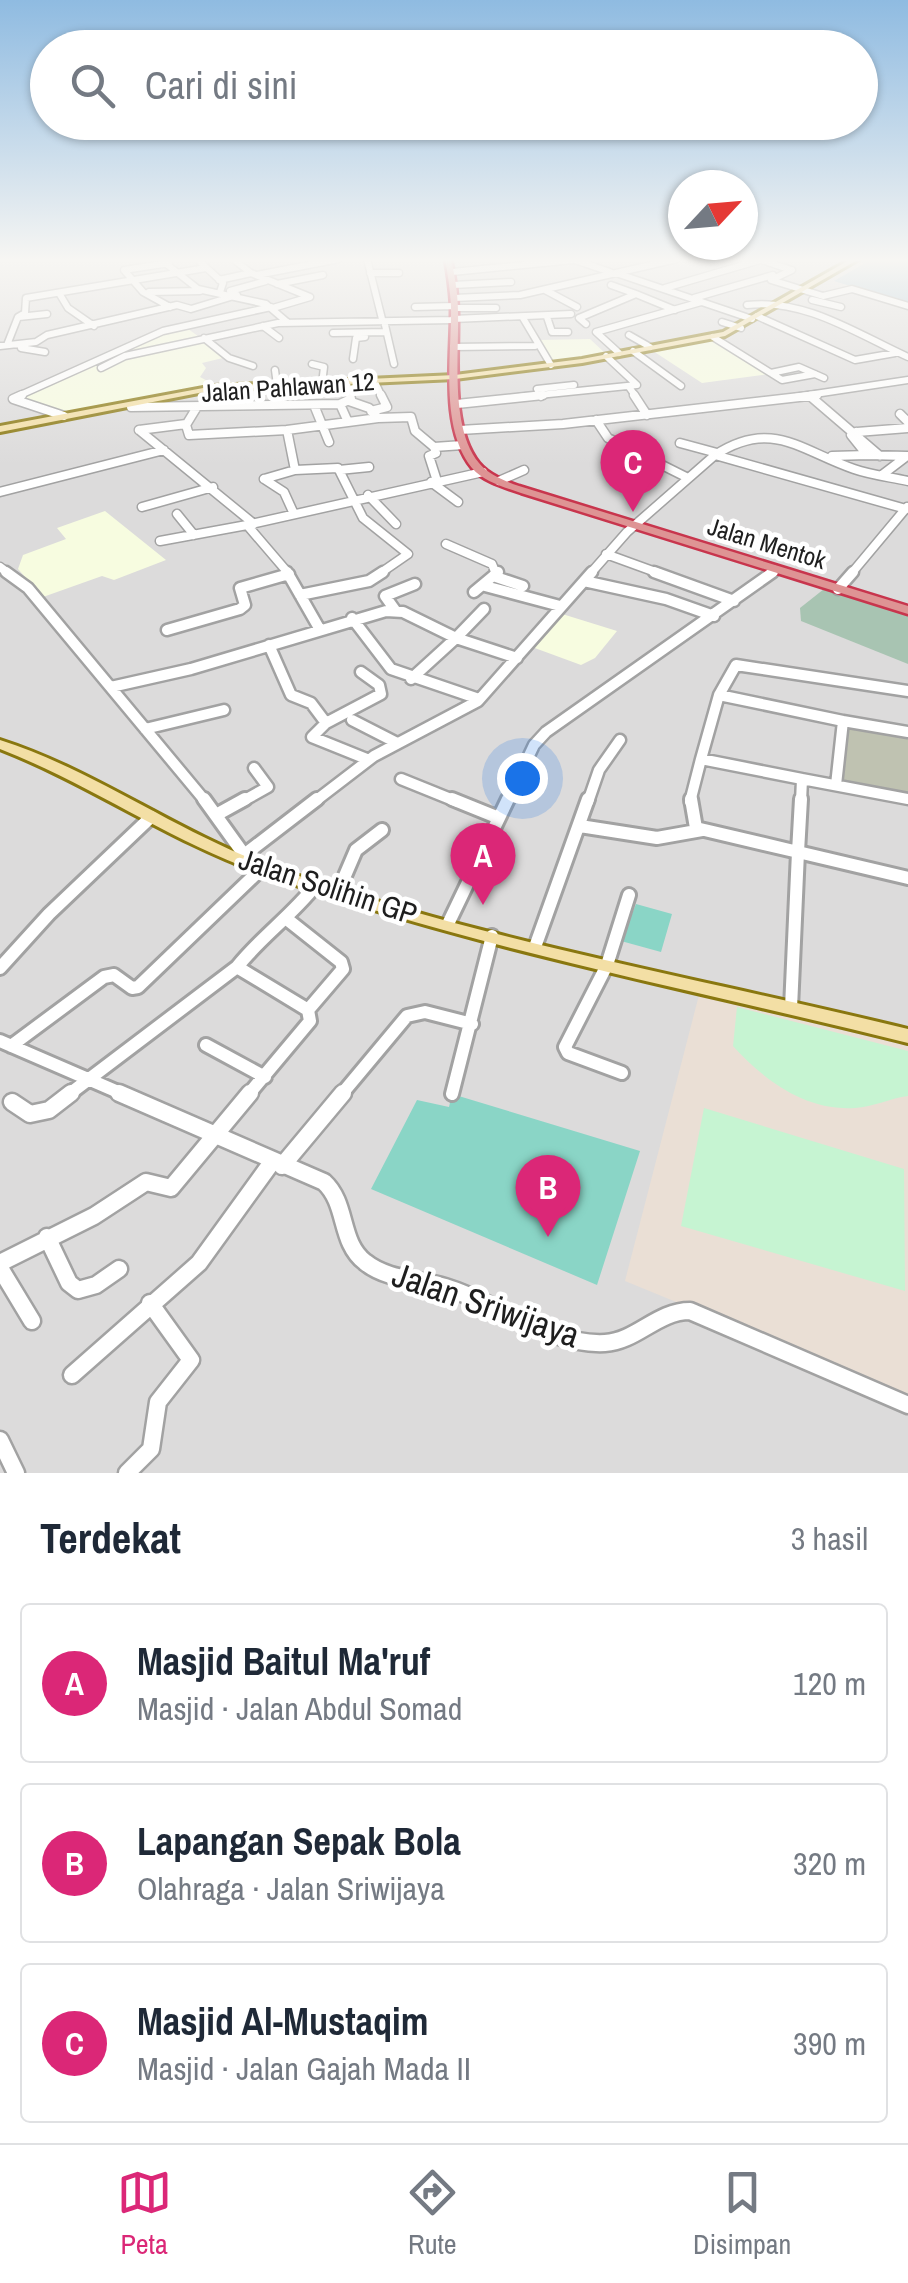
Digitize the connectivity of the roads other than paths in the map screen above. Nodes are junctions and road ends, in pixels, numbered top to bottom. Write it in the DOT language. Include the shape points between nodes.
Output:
graph roads {
  1 [pos="87,328"];
  2 [pos="177,328"];
  3 [pos="187,328"];
  4 [pos="236,328"];
  5 [pos="255,328"];
  6 [pos="265,328"];
  7 [pos="385,328"];
  8 [pos="454,328"];
  9 [pos="529,328"];
  10 [pos="551,328"];
  11 [pos="611,328"];
  12 [pos="741,328"];
  13 [pos="778,328"];
  14 [pos="846,328"];
  15 [pos="240,331"];
  16 [pos="568,332"];
  17 [pos="194,333"];
  18 [pos="333,333"];
  19 [pos="386,334"];
  20 [pos="629,334"];
  21 [pos="713,336"];
  22 [pos="204,338"];
  23 [pos="279,338"];
  24 [pos="17,344"];
  25 [pos="4,345"];
  26 [pos="535,346"];
  27 [pos="650,347"];
  28 [pos="454,350"];
  29 [pos="633,351"];
  30 [pos="45,352"];
  31 [pos="500,352"];
  32 [pos="896,352"];
  33 [pos="619,353"];
  34 [pos="908,353"];
  35 [pos="606,356"];
  36 [pos="353,359"];
  37 [pos="312,364"];
  38 [pos="394,364"];
  39 [pos="551,365"];
  40 [pos="254,366"];
  41 [pos="101,368"];
  42 [pos="275,370"];
  43 [pos="324,370"];
  44 [pos="226,376"];
  45 [pos="456,377"];
  46 [pos="824,378"];
  47 [pos="908,380"];
  48 [pos="375,382"];
  49 [pos="277,384"];
  50 [pos="305,384"];
  51 [pos="322,384"];
  52 [pos="347,384"];
  53 [pos="574,385"];
  54 [pos="628,386"];
  55 [pos="681,386"];
  56 [pos="228,387"];
  57 [pos="6,393"];
  58 [pos="18,396"];
  59 [pos="810,396"];
  60 [pos="541,398"];
  61 [pos="344,403"];
  62 [pos="457,404"];
  63 [pos="314,405"];
  64 [pos="132,407"];
  65 [pos="197,407"];
  66 [pos="371,410"];
  67 [pos="647,414"];
  68 [pos="900,414"];
  69 [pos="64,416"];
  70 [pos="378,418"];
  71 [pos="514,418"];
  72 [pos="596,420"];
  73 [pos="348,422"];
  74 [pos="186,424"];
  75 [pos="321,425"];
  76 [pos="908,425"];
  77 [pos="517,428"];
  78 [pos="0,430"];
  79 [pos="287,430"];
  80 [pos="460,430"];
  81 [pos="857,432"];
  82 [pos="329,442"];
  83 [pos="680,443"];
  84 [pos="463,445"];
  85 [pos="434,447"];
  86 [pos="164,450"];
  87 [pos="632,451"];
  88 [pos="716,454"];
  89 [pos="867,455"];
  90 [pos="832,456"];
  91 [pos="880,456"];
  92 [pos="609,461"];
  93 [pos="369,467"];
  94 [pos="295,470"];
  95 [pos="338,470"];
  96 [pos="524,470"];
  97 [pos="482,472"];
  98 [pos="882,475"];
  99 [pos="399,476"];
  100 [pos="688,478"];
  101 [pos="368,481"];
  102 [pos="499,481"];
  103 [pos="908,481"];
  104 [pos="434,482"];
  105 [pos="406,487"];
  106 [pos="213,488"];
  107 [pos="0,492"];
  108 [pos="372,494"];
  109 [pos="350,499"];
  110 [pos="458,502"];
  111 [pos="142,507"];
  112 [pos="907,508"];
  113 [pos="177,514"];
  114 [pos="294,514"];
  115 [pos="251,524"];
  116 [pos="396,524"];
  117 [pos="634,526"];
  118 [pos="194,535"];
  119 [pos="160,542"];
  120 [pos="446,544"];
  121 [pos="606,554"];
  122 [pos="0,568"];
  123 [pos="775,570"];
  124 [pos="289,574"];
  125 [pos="496,577"];
  126 [pos="584,580"];
  127 [pos="414,584"];
  128 [pos="485,586"];
  129 [pos="523,586"];
  130 [pos="838,589"];
  131 [pos="474,592"];
  132 [pos="300,595"];
  133 [pos="734,601"];
  134 [pos="560,606"];
  135 [pos="484,609"];
  136 [pos="396,610"];
  137 [pos="908,610"];
  138 [pos="714,616"];
  139 [pos="352,618"];
  140 [pos="319,628"];
  141 [pos="168,630"];
  142 [pos="456,638"];
  143 [pos="269,645"];
  144 [pos="517,658"];
  145 [pos="362,672"];
  146 [pos="411,678"];
  147 [pos="111,688"];
  148 [pos="908,691"];
  149 [pos="719,696"];
  150 [pos="479,699"];
  151 [pos="224,710"];
  152 [pos="352,720"];
  153 [pos="843,721"];
  154 [pos="326,723"];
  155 [pos="145,729"];
  156 [pos="908,732"];
  157 [pos="620,740"];
  158 [pos="0,744"];
  159 [pos="397,744"];
  160 [pos="702,759"];
  161 [pos="368,760"];
  162 [pos="254,768"];
  163 [pos="400,778"];
  164 [pos="802,778"];
  165 [pos="836,785"];
  166 [pos="908,799"];
  167 [pos="216,815"];
  168 [pos="151,817"];
  169 [pos="499,818"];
  170 [pos="580,826"];
  171 [pos="382,830"];
  172 [pos="702,830"];
  173 [pos="800,854"];
  174 [pos="242,858"];
  175 [pos="262,868"];
  176 [pos="908,878"];
  177 [pos="315,886"];
  178 [pos="338,892"];
  179 [pos="629,895"];
  180 [pos="288,920"];
  181 [pos="448,924"];
  182 [pos="492,936"];
  183 [pos="535,947"];
  184 [pos="607,964"];
  185 [pos="237,967"];
  186 [pos="0,968"];
  187 [pos="791,1008"];
  188 [pos="308,1010"];
  189 [pos="472,1024"];
  190 [pos="908,1036"];
  191 [pos="5,1043"];
  192 [pos="206,1045"];
  193 [pos="622,1073"];
  194 [pos="265,1077"];
  195 [pos="87,1078"];
  196 [pos="452,1094"];
  197 [pos="12,1102"];
  198 [pos="216,1138"];
  199 [pos="277,1164"];
  200 [pos="47,1237"];
  201 [pos="0,1265"];
  202 [pos="119,1269"];
  203 [pos="150,1304"];
  204 [pos="32,1321"];
  205 [pos="72,1375"];
  206 [pos="908,1405"];
  207 [pos="0,1440"];
  208 [pos="16,1473"];
  209 [pos="127,1473"];
  1 -- 24 [label="street"];
  2 -- 58 [label="street"];
  3 -- 17 [label="street"];
  4 -- 15 [label="street"];
  5 -- 15 [label="street"];
  6 -- 23 [label="street"];
  7 -- 19 [label="street"];
  8 -- 28 [label="highway, Jalan Mentok"];
  9 -- 39 [label="street"];
  10 -- 16 [label="street"];
  11 -- 33 [label="street" via="596,332"];
  12 -- 21 [label="main road, Jalan Pahlawan 12"];
  13 -- 32 [label="street" via="856,360"];
  14 -- 32 [label="street"];
  15 -- 22 [label="street"];
  18 -- 19 [label="street"];
  19 -- 36 [label="street" via="356,338"];
  19 -- 38 [label="street"];
  20 -- 27 [label="street"];
  21 -- 27 [label="main road, Jalan Pahlawan 12"];
  21 -- 46 [label="street" via="782,380"];
  22 -- 40 [label="street" via="229,358"];
  22 -- 41 [label="street"];
  24 -- 25 [label="street"];
  24 -- 30 [label="street"];
  26 -- 28 [label="street"];
  27 -- 29 [label="main road, Jalan Pahlawan 12"];
  28 -- 31 [label="street"];
  28 -- 45 [label="highway, Jalan Mentok"];
  29 -- 33 [label="main road, Jalan Pahlawan 12"];
  29 -- 55 [label="street"];
  32 -- 34 [label="street"];
  33 -- 35 [label="main road, Jalan Pahlawan 12"];
  35 -- 39 [label="main road, Jalan Pahlawan 12"];
  35 -- 54 [label="street" via="637,384"];
  37 -- 43 [label="street"];
  39 -- 45 [label="main road, Jalan Pahlawan 12"];
  42 -- 49 [label="street"];
  43 -- 50 [label="street" via="308,370"];
  43 -- 51 [label="street"];
  44 -- 56 [label="street"];
  45 -- 48 [label="main road, Jalan Pahlawan 12"];
  45 -- 62 [label="highway, Jalan Mentok"];
  47 -- 59 [label="street"];
  48 -- 52 [label="main road, Jalan Pahlawan 12"];
  48 -- 66 [label="street" via="386,406"];
  49 -- 50 [label="main road, Jalan Pahlawan 12"];
  49 -- 56 [label="main road, Jalan Pahlawan 12"];
  50 -- 51 [label="main road, Jalan Pahlawan 12"];
  51 -- 52 [label="main road, Jalan Pahlawan 12"];
  52 -- 61 [label="street"];
  53 -- 60 [label="street" via="537,389"];
  54 -- 60 [label="street"];
  54 -- 67 [label="street"];
  56 -- 64 [label="main road, Jalan Pahlawan 12"];
  57 -- 58 [label="street"];
  58 -- 69 [label="street" via="12,399"];
  59 -- 67 [label="street"];
  59 -- 81 [label="street"];
  60 -- 62 [label="street"];
  61 -- 63 [label="street"];
  61 -- 66 [label="street"];
  61 -- 73 [label="street"];
  62 -- 80 [label="highway, Jalan Mentok"];
  63 -- 65 [label="street"];
  63 -- 75 [label="street"];
  64 -- 65 [label="street"];
  64 -- 69 [label="main road, Jalan Pahlawan 12"];
  65 -- 74 [label="street"];
  66 -- 70 [label="street"];
  67 -- 72 [label="street"];
  68 -- 76 [label="street"];
  69 -- 78 [label="main road, Jalan Pahlawan 12"];
  70 -- 73 [label="street"];
  70 -- 85 [label="street" via="411,417"];
  71 -- 77 [label="street"];
  72 -- 77 [label="street"];
  72 -- 87 [label="street" via="608,438"];
  73 -- 75 [label="street"];
  74 -- 79 [label="street" via="191,436"];
  74 -- 86 [label="street" via="140,430"];
  75 -- 79 [label="street"];
  75 -- 82 [label="street"];
  76 -- 81 [label="street"];
  77 -- 80 [label="street"];
  79 -- 94 [label="street"];
  80 -- 84 [label="highway, Jalan Mentok"];
  81 -- 89 [label="street" via="850,435"];
  81 -- 91 [label="street"];
  83 -- 88 [label="street"];
  84 -- 85 [label="street"];
  84 -- 97 [label="highway, Jalan Mentok"];
  85 -- 104 [label="street"];
  86 -- 106 [label="street"];
  86 -- 107 [label="street"];
  87 -- 92 [label="street"];
  87 -- 100 [label="street"];
  88 -- 90 [label="street" via="741,439 790,438"];
  88 -- 100 [label="street"];
  88 -- 112 [label="street"];
  89 -- 90 [label="street"];
  89 -- 91 [label="street"];
  90 -- 98 [label="street"];
  91 -- 98 [label="street" via="907,456"];
  93 -- 95 [label="street"];
  94 -- 95 [label="street"];
  94 -- 114 [label="street" via="264,478 284,492"];
  95 -- 109 [label="street"];
  96 -- 102 [label="street"];
  97 -- 102 [label="highway, Jalan Mentok"];
  97 -- 104 [label="street"];
  98 -- 103 [label="street"];
  99 -- 105 [label="street"];
  100 -- 117 [label="street"];
  101 -- 108 [label="street"];
  102 -- 117 [label="highway, Jalan Mentok"];
  104 -- 105 [label="street"];
  104 -- 110 [label="street"];
  105 -- 108 [label="street"];
  106 -- 111 [label="street"];
  106 -- 115 [label="street"];
  108 -- 109 [label="street"];
  108 -- 116 [label="street"];
  109 -- 114 [label="street"];
  109 -- 132 [label="street" via="407,555 366,582"];
  112 -- 130 [label="street"];
  113 -- 118 [label="street"];
  114 -- 115 [label="street"];
  115 -- 118 [label="street"];
  115 -- 124 [label="street"];
  117 -- 121 [label="street"];
  117 -- 123 [label="highway, Jalan Mentok"];
  118 -- 119 [label="street"];
  120 -- 125 [label="street" via="492,564"];
  121 -- 126 [label="street"];
  121 -- 133 [label="street"];
  122 -- 147 [label="street" via="20,579"];
  123 -- 130 [label="highway, Jalan Mentok"];
  123 -- 133 [label="street"];
  124 -- 132 [label="street"];
  124 -- 141 [label="street" via="240,588 240,609"];
  125 -- 128 [label="street"];
  125 -- 129 [label="street"];
  126 -- 134 [label="street"];
  126 -- 138 [label="street" via="648,598 660,595"];
  127 -- 136 [label="street" via="385,596"];
  128 -- 131 [label="street"];
  128 -- 134 [label="street"];
  130 -- 137 [label="highway, Jalan Mentok"];
  132 -- 140 [label="street"];
  133 -- 138 [label="street"];
  134 -- 144 [label="street"];
  135 -- 142 [label="street"];
  136 -- 139 [label="street"];
  136 -- 142 [label="street"];
  138 -- 169 [label="street" via="546,732"];
  139 -- 140 [label="street"];
  139 -- 146 [label="street" via="385,663"];
  140 -- 143 [label="street"];
  142 -- 144 [label="street"];
  142 -- 146 [label="street"];
  143 -- 147 [label="street"];
  143 -- 154 [label="street" via="291,695 311,703"];
  144 -- 150 [label="street"];
  145 -- 154 [label="street" via="379,684 381,694"];
  146 -- 150 [label="street"];
  147 -- 155 [label="street"];
  148 -- 149 [label="street" via="738,665"];
  149 -- 153 [label="street"];
  149 -- 160 [label="street"];
  150 -- 159 [label="street"];
  151 -- 155 [label="street"];
  152 -- 159 [label="street"];
  153 -- 156 [label="street"];
  153 -- 165 [label="street"];
  154 -- 161 [label="street" via="312,737"];
  155 -- 167 [label="street"];
  157 -- 170 [label="street" via="599,770"];
  158 -- 168 [label="main road, Jalan Solihin GP"];
  159 -- 161 [label="street"];
  160 -- 164 [label="street"];
  160 -- 172 [label="street" via="689,806"];
  161 -- 174 [label="street"];
  162 -- 167 [label="street" via="268,787"];
  163 -- 169 [label="street"];
  164 -- 165 [label="street"];
  164 -- 173 [label="street"];
  165 -- 166 [label="street"];
  167 -- 174 [label="street"];
  168 -- 174 [label="main road, Jalan Solihin GP"];
  168 -- 186 [label="street"];
  169 -- 181 [label="street"];
  170 -- 172 [label="street" via="677,837"];
  170 -- 183 [label="street"];
  171 -- 178 [label="street" via="356,850"];
  172 -- 173 [label="street"];
  173 -- 176 [label="street"];
  173 -- 187 [label="street" via="788,940"];
  174 -- 175 [label="main road, Jalan Solihin GP"];
  175 -- 177 [label="main road, Jalan Solihin GP"];
  175 -- 191 [label="street" via="138,986 114,974 104,977"];
  177 -- 178 [label="main road, Jalan Solihin GP"];
  177 -- 180 [label="street"];
  178 -- 181 [label="main road, Jalan Solihin GP"];
  179 -- 184 [label="street"];
  180 -- 185 [label="street"];
  180 -- 188 [label="street" via="343,964"];
  181 -- 182 [label="main road, Jalan Solihin GP"];
  182 -- 183 [label="main road, Jalan Solihin GP"];
  182 -- 189 [label="street"];
  183 -- 184 [label="main road, Jalan Solihin GP"];
  184 -- 187 [label="main road, Jalan Solihin GP"];
  184 -- 193 [label="street" via="565,1050"];
  185 -- 188 [label="street"];
  185 -- 195 [label="street"];
  187 -- 190 [label="main road, Jalan Solihin GP"];
  188 -- 194 [label="street" via="310,1021"];
  189 -- 196 [label="street"];
  189 -- 199 [label="street" via="425,1012 408,1016"];
  191 -- 195 [label="street, Jalan Sriwijaya"];
  192 -- 194 [label="street"];
  194 -- 198 [label="street"];
  195 -- 197 [label="street" via="39,1114"];
  195 -- 198 [label="street, Jalan Sriwijaya"];
  198 -- 199 [label="street, Jalan Sriwijaya"];
  198 -- 200 [label="street" via="171,1188 146,1182 107,1212"];
  199 -- 203 [label="street" via="200,1263"];
  199 -- 206 [label="street, Jalan Sriwijaya" via="331,1187 350,1244 372,1267 592,1341 616,1340 664,1312 690,1311"];
  200 -- 201 [label="street"];
  200 -- 202 [label="street" via="78,1290"];
  201 -- 204 [label="street"];
  203 -- 205 [label="street"];
  203 -- 209 [label="street" via="192,1360 162,1394 152,1449"];
  207 -- 208 [label="street"];
}
